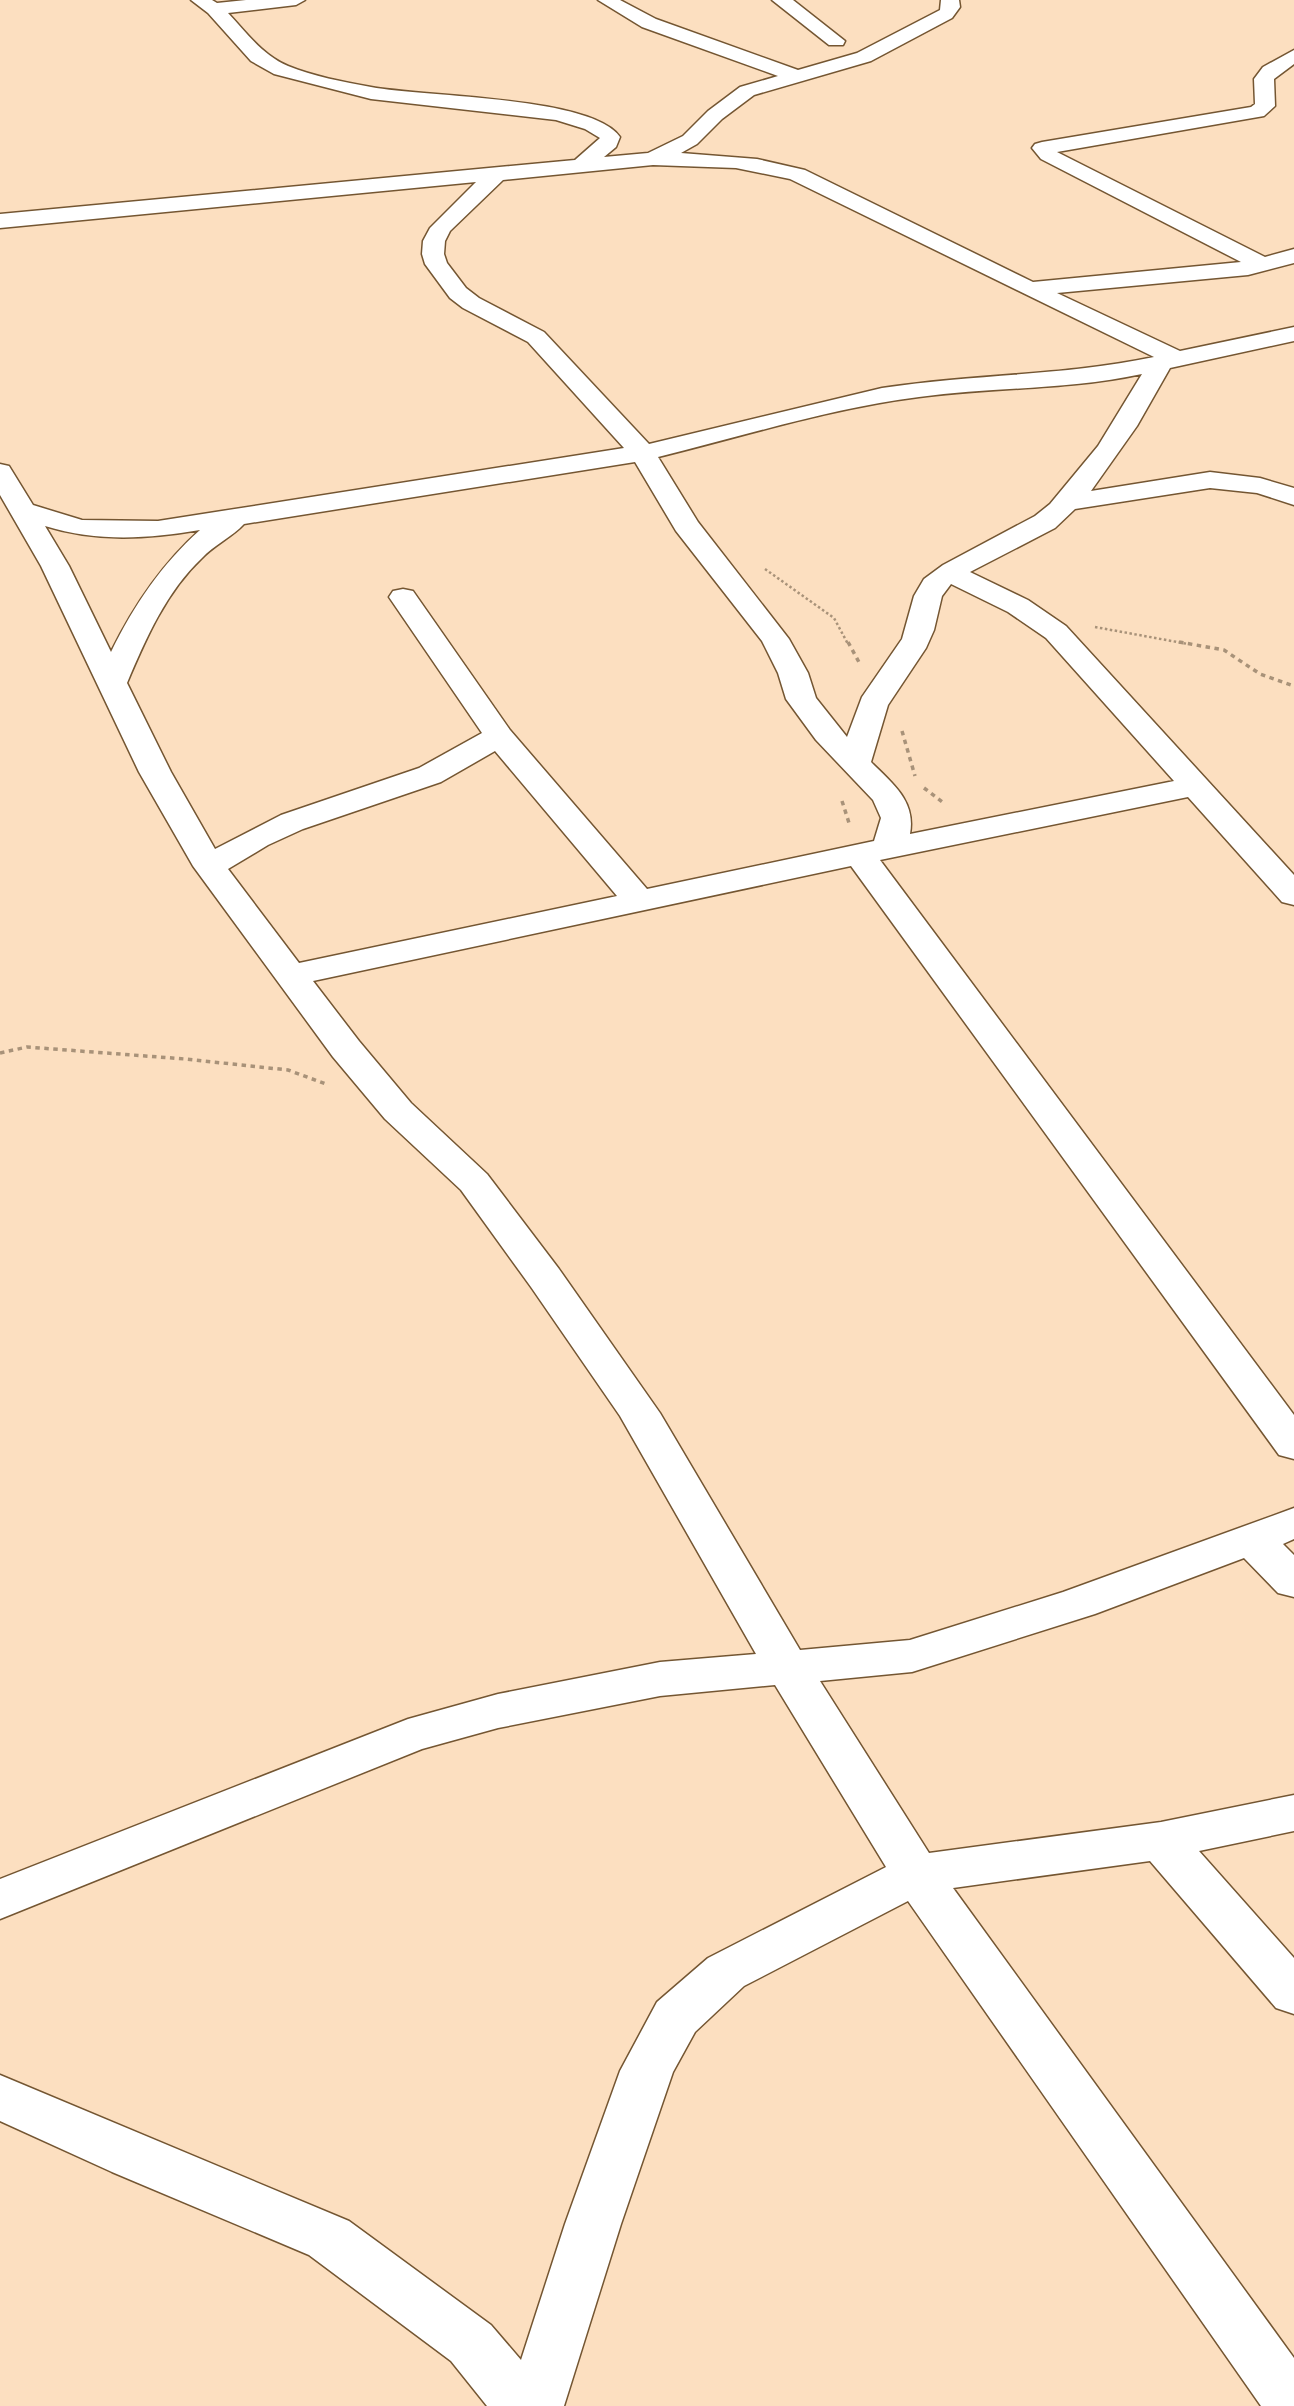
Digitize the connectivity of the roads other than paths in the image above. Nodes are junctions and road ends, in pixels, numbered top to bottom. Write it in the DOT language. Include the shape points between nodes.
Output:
graph roads {
  1 [pos="296,0"];
  2 [pos="607,0"];
  3 [pos="781,0"];
  4 [pos="950,0"];
  5 [pos="207,5"];
  6 [pos="919,30"];
  7 [pos="850,39"];
  8 [pos="811,44"];
  9 [pos="773,50"];
  10 [pos="735,55"];
  11 [pos="1294,56"];
  12 [pos="796,76"];
  13 [pos="653,159"];
  14 [pos="579,167"];
  15 [pos="496,175"];
  16 [pos="0,220"];
  17 [pos="1294,256"];
  18 [pos="1264,265"];
  19 [pos="1029,289"];
  20 [pos="1294,334"];
  21 [pos="1266,340"];
  22 [pos="1294,356"];
  23 [pos="1169,362"];
  24 [pos="643,453"];
  25 [pos="0,472"];
  26 [pos="1294,497"];
  27 [pos="1069,502"];
  28 [pos="24,511"];
  29 [pos="238,517"];
  30 [pos="950,574"];
  31 [pos="403,597"];
  32 [pos="111,685"];
  33 [pos="499,736"];
  34 [pos="856,762"];
  35 [pos="1195,786"];
  36 [pos="872,851"];
  37 [pos="209,866"];
  38 [pos="1294,895"];
  39 [pos="639,901"];
  40 [pos="291,975"];
  41 [pos="1294,1445"];
  42 [pos="1273,1531"];
  43 [pos="1294,1582"];
  44 [pos="787,1667"];
  45 [pos="1294,1813"];
  46 [pos="1161,1841"];
  47 [pos="916,1874"];
  48 [pos="0,1900"];
  49 [pos="1294,1993"];
  50 [pos="0,2097"];
  51 [pos="1294,2405"];
  52 [pos="523,2406"];
  53 [pos="535,2406"];
  1 -- 5 [label="street"];
  2 -- 10 [label="street" via="649,23"];
  3 -- 7 [label="street"];
  4 -- 6 [label="street" via="946,14"];
  5 -- 14 [label="street" via="258,57 281,71 371,93 582,120 610,137"];
  6 -- 7 [label="street"];
  6 -- 12 [label="street" via="864,57"];
  7 -- 8 [label="street"];
  9 -- 10 [label="street"];
  10 -- 12 [label="street"];
  11 -- 18 [label="street" via="1264,79 1265,106 1257,112 1042,148"];
  12 -- 13 [label="street" via="747,91 690,140"];
  13 -- 14 [label="street"];
  13 -- 19 [label="street" via="739,162 798,174"];
  14 -- 15 [label="street"];
  15 -- 16 [label="street"];
  15 -- 24 [label="street" via="441,228 434,241 436,264 471,303 536,337"];
  17 -- 18 [label="street"];
  18 -- 19 [label="street"];
  19 -- 23 [label="street"];
  20 -- 21 [label="street"];
  21 -- 22 [label="street"];
  21 -- 23 [label="street"];
  23 -- 24 [label="street" via="1085,377 882,395"];
  23 -- 27 [label="street"];
  24 -- 29 [label="street"];
  24 -- 34 [label="street" via="686,524 775,639 801,699"];
  25 -- 28 [label="street"];
  26 -- 27 [label="street" via="1260,486 1210,480"];
  27 -- 30 [label="street" via="1046,521"];
  28 -- 29 [label="street" via="80,528 118,530"];
  28 -- 32 [label="street"];
  29 -- 32 [label="street" via="198,543 182,561 130,639"];
  30 -- 34 [label="street" via="935,583 920,631 879,695"];
  30 -- 35 [label="street" via="991,589 1056,632"];
  31 -- 33 [label="street"];
  32 -- 37 [label="street"];
  33 -- 37 [label="street" via="430,775 292,822"];
  33 -- 39 [label="street"];
  34 -- 36 [label="street" via="887,796 897,818 894,835"];
  35 -- 36 [label="street"];
  35 -- 38 [label="street"];
  36 -- 39 [label="street"];
  36 -- 41 [label="street"];
  37 -- 40 [label="street"];
  39 -- 40 [label="street"];
  40 -- 44 [label="street" via="398,1111 474,1182 545,1278 639,1413"];
  42 -- 43 [label="street"];
  42 -- 44 [label="street" via="1079,1603 912,1656"];
  44 -- 47 [label="street"];
  44 -- 48 [label="street" via="660,1679 498,1711 408,1736"];
  45 -- 46 [label="street"];
  46 -- 47 [label="street"];
  46 -- 49 [label="street"];
  47 -- 51 [label="street"];
  47 -- 53 [label="street" via="726,1972 676,2017 647,2071"];
  50 -- 52 [label="street" via="329,2238 471,2343"];
}
